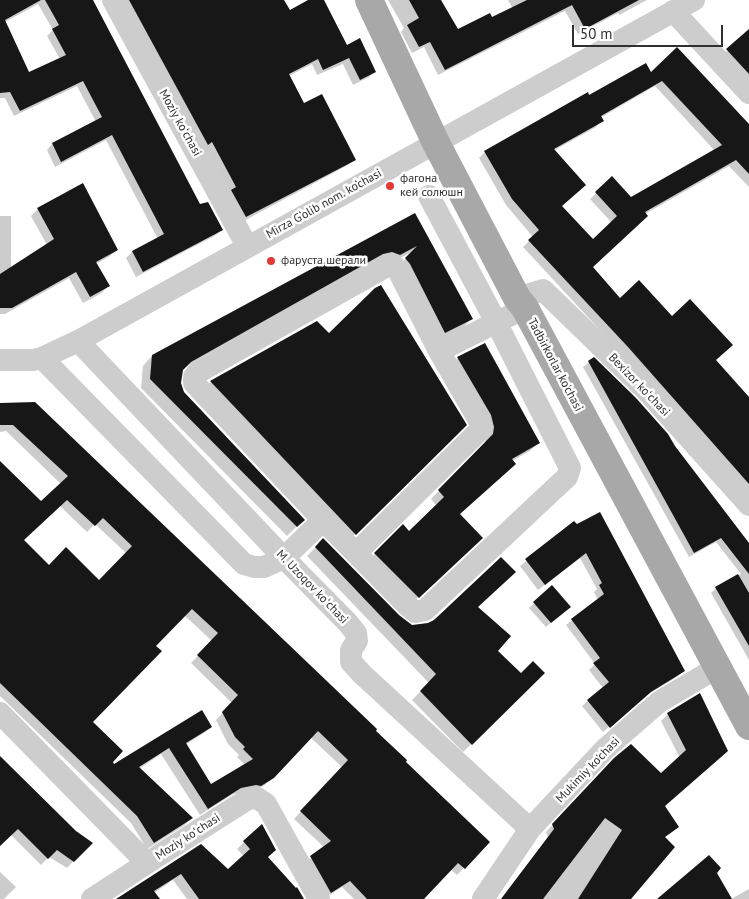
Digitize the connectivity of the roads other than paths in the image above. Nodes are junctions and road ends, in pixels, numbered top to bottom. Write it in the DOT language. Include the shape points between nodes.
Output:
graph roads {
  1 [pos="113,0"];
  2 [pos="369,0"];
  3 [pos="694,0"];
  4 [pos="673,11"];
  5 [pos="749,93"];
  6 [pos="436,143"];
  7 [pos="429,196"];
  8 [pos="247,246"];
  9 [pos="521,303"];
  10 [pos="496,322"];
  11 [pos="78,341"];
  12 [pos="439,351"];
  13 [pos="42,358"];
  14 [pos="0,360"];
  15 [pos="601,452"];
  16 [pos="570,468"];
  17 [pos="749,505"];
  18 [pos="324,520"];
  19 [pos="356,553"];
  20 [pos="284,558"];
  21 [pos="718,667"];
  22 [pos="0,713"];
  23 [pos="749,726"];
  24 [pos="530,829"];
  25 [pos="147,863"];
  26 [pos="92,899"];
  27 [pos="319,899"];
  28 [pos="483,899"];
  1 -- 8 [label="street, Moziy koʻchasi"];
  2 -- 6 [label="main road, Tadbirkorlar ko'chasi"];
  3 -- 4 [label="street, Mirza G‘olib nom. ko‘chasi"];
  4 -- 5 [label="street"];
  4 -- 6 [label="street, Mirza G‘olib nom. ko‘chasi"];
  6 -- 8 [label="street, Mirza G‘olib nom. ko‘chasi"];
  6 -- 9 [label="main road, Tadbirkorlar ko'chasi"];
  7 -- 10 [label="street"];
  8 -- 11 [label="street, Mirza G‘olib nom. ko‘chasi"];
  9 -- 10 [label="street"];
  9 -- 15 [label="main road, Tadbirkorlar ko'chasi"];
  9 -- 17 [label="street, Bexizor koʻchasi" via="542,290 645,389"];
  10 -- 12 [label="street"];
  10 -- 16 [label="street"];
  11 -- 13 [label="street, Mirza G‘olib nom. ko‘chasi"];
  11 -- 20 [label="street, M. Uzoqov koʻchasi"];
  12 -- 18 [label="street" via="398,270 389,265 196,373 194,383"];
  12 -- 19 [label="street" via="481,429"];
  13 -- 14 [label="street, Mirza G‘olib nom. ko‘chasi"];
  13 -- 20 [label="street" via="244,564 264,567"];
  15 -- 16 [label="street"];
  15 -- 21 [label="main road, Tadbirkorlar ko'chasi"];
  16 -- 19 [label="street" via="567,477 426,610 415,612"];
  18 -- 19 [label="street"];
  18 -- 20 [label="street"];
  20 -- 24 [label="street, M. Uzoqov koʻchasi" via="356,633 357,641 351,650 350,662"];
  21 -- 23 [label="main road, Tadbirkorlar ko'chasi"];
  21 -- 24 [label="street, Mukimiy ko'chasi" via="659,702 605,749"];
  22 -- 25 [label="street, Moziy koʻchasi"];
  24 -- 28 [label="street, Mukimiy ko'chasi"];
  25 -- 26 [label="street"];
  25 -- 27 [label="street, Moziy koʻchasi" via="248,799 257,798 266,804"];
}
